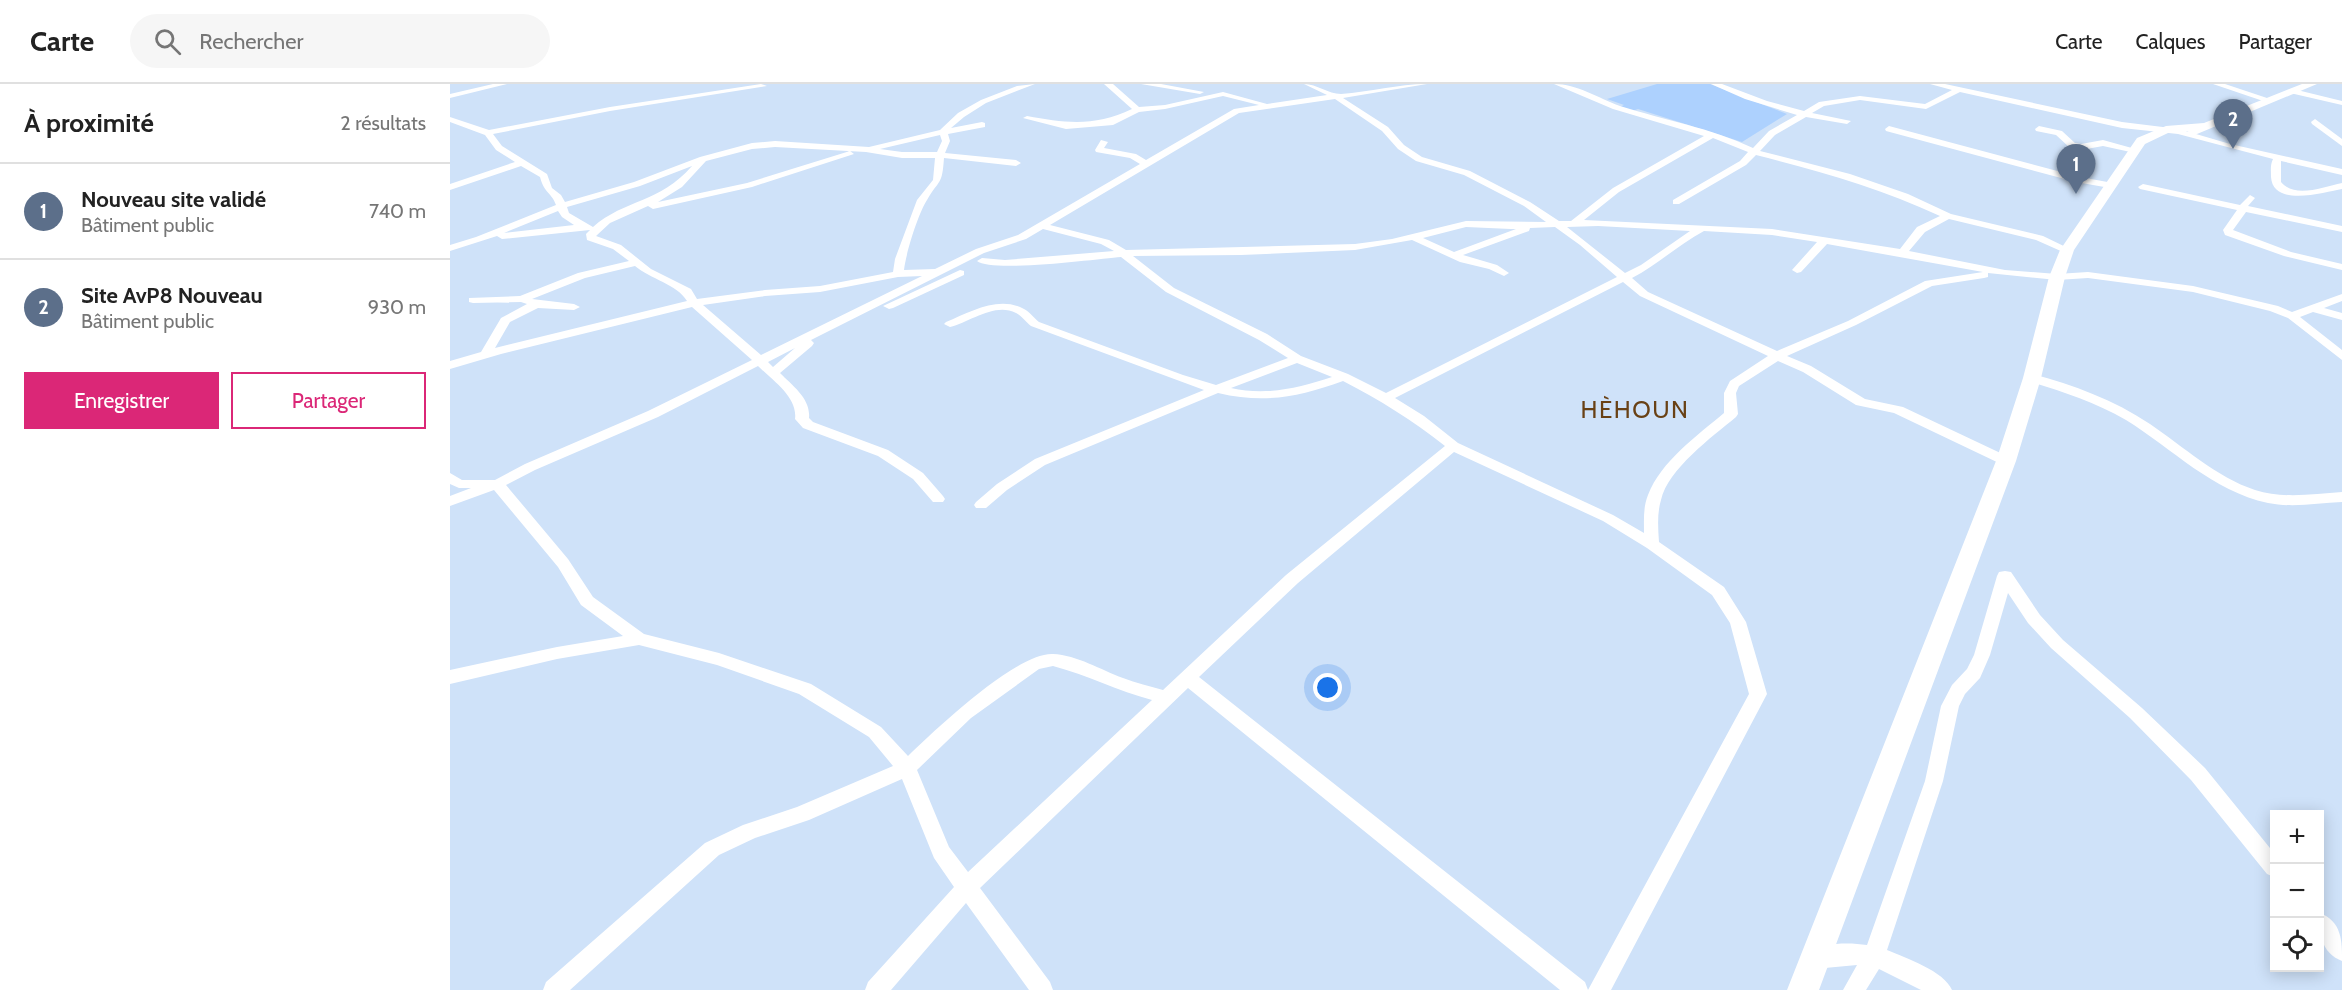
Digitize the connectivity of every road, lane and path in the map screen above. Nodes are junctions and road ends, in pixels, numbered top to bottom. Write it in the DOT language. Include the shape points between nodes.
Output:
graph roads {
  1 [pos="503,84"];
  2 [pos="1108,84"];
  3 [pos="1145,84"];
  4 [pos="1308,84"];
  5 [pos="1423,84"];
  6 [pos="1558,84"];
  7 [pos="1714,84"];
  8 [pos="1934,84"];
  9 [pos="2217,84"];
  10 [pos="2239,84"];
  11 [pos="2312,84"];
  12 [pos="1027,85"];
  13 [pos="763,86"];
  14 [pos="1216,86"];
  15 [pos="1959,90"];
  16 [pos="2292,91"];
  17 [pos="1200,93"];
  18 [pos="450,96"];
  19 [pos="1335,96"];
  20 [pos="2269,100"];
  21 [pos="1269,103"];
  22 [pos="2342,103"];
  23 [pos="1178,104"];
  24 [pos="1137,110"];
  25 [pos="1802,115"];
  26 [pos="1027,118"];
  27 [pos="450,119"];
  28 [pos="1847,121"];
  29 [pos="2315,122"];
  30 [pos="982,125"];
  31 [pos="2205,126"];
  32 [pos="1888,129"];
  33 [pos="2039,129"];
  34 [pos="943,132"];
  35 [pos="2161,132"];
  36 [pos="488,133"];
  37 [pos="1712,135"];
  38 [pos="2185,137"];
  39 [pos="1104,142"];
  40 [pos="2342,143"];
  41 [pos="866,150"];
  42 [pos="2134,150"];
  43 [pos="1755,152"];
  44 [pos="940,156"];
  45 [pos="2278,158"];
  46 [pos="703,159"];
  47 [pos="520,163"];
  48 [pos="1016,164"];
  49 [pos="1146,164"];
  50 [pos="2051,166"];
  51 [pos="2342,172"];
  52 [pos="2079,180"];
  53 [pos="2342,186"];
  54 [pos="450,187"];
  55 [pos="2143,187"];
  56 [pos="2106,191"];
  57 [pos="2250,198"];
  58 [pos="1676,202"];
  59 [pos="561,206"];
  60 [pos="2242,209"];
  61 [pos="628,210"];
  62 [pos="1948,216"];
  63 [pos="1556,224"];
  64 [pos="1573,224"];
  65 [pos="1537,225"];
  66 [pos="1042,226"];
  67 [pos="583,227"];
  68 [pos="597,227"];
  69 [pos="1701,229"];
  70 [pos="2342,229"];
  71 [pos="1022,237"];
  72 [pos="1413,237"];
  73 [pos="480,239"];
  74 [pos="1826,240"];
  75 [pos="450,248"];
  76 [pos="1873,248"];
  77 [pos="2067,250"];
  78 [pos="1904,253"];
  79 [pos="1126,254"];
  80 [pos="1454,255"];
  81 [pos="982,261"];
  82 [pos="636,262"];
  83 [pos="1953,264"];
  84 [pos="2342,267"];
  85 [pos="1797,270"];
  86 [pos="964,271"];
  87 [pos="937,272"];
  88 [pos="1503,273"];
  89 [pos="2005,273"];
  90 [pos="898,274"];
  91 [pos="2057,277"];
  92 [pos="1623,278"];
  93 [pos="2342,297"];
  94 [pos="522,299"];
  95 [pos="473,300"];
  96 [pos="694,303"];
  97 [pos="536,304"];
  98 [pos="574,307"];
  99 [pos="2313,308"];
  100 [pos="2292,316"];
  101 [pos="2342,317"];
  102 [pos="950,324"];
  103 [pos="815,338"];
  104 [pos="785,348"];
  105 [pos="485,355"];
  106 [pos="1778,355"];
  107 [pos="2342,356"];
  108 [pos="1297,359"];
  109 [pos="759,361"];
  110 [pos="450,365"];
  111 [pos="772,374"];
  112 [pos="1344,377"];
  113 [pos="2032,378"];
  114 [pos="1219,388"];
  115 [pos="1386,398"];
  116 [pos="1453,446"];
  117 [pos="2006,461"];
  118 [pos="450,477"];
  119 [pos="497,484"];
  120 [pos="2342,497"];
  121 [pos="938,498"];
  122 [pos="450,501"];
  123 [pos="981,505"];
  124 [pos="1652,544"];
  125 [pos="639,639"];
  126 [pos="450,677"];
  127 [pos="1188,678"];
  128 [pos="1167,698"];
  129 [pos="907,768"];
  130 [pos="2271,864"];
  131 [pos="968,886"];
  132 [pos="2324,929"];
  133 [pos="2342,951"];
  134 [pos="1874,957"];
  135 [pos="1814,958"];
  136 [pos="554,990"];
  137 [pos="876,990"];
  138 [pos="1042,990"];
  139 [pos="1577,990"];
  140 [pos="1599,990"];
  141 [pos="1803,990"];
  142 [pos="1854,990"];
  143 [pos="1941,990"];
  1 -- 18 [label="street"];
  2 -- 24 [label="street"];
  3 -- 17 [label="street"];
  4 -- 19 [label="street"];
  5 -- 19 [label="street"];
  6 -- 37 [label="street" via="1617,107"];
  7 -- 25 [label="street"];
  8 -- 15 [label="street"];
  9 -- 20 [label="street"];
  10 -- 20 [label="street"];
  11 -- 16 [label="main road"];
  12 -- 34 [label="street" via="981,104 950,123"];
  13 -- 36 [label="street" via="610,109"];
  14 -- 17 [label="street"];
  15 -- 25 [label="street" via="1926,106 1848,99 1822,104"];
  15 -- 35 [label="street"];
  16 -- 20 [label="main road"];
  16 -- 22 [label="street"];
  17 -- 23 [label="street"];
  19 -- 49 [label="street" via="1237,111"];
  19 -- 63 [label="street" via="1379,125 1419,159 1467,173 1514,196"];
  20 -- 31 [label="main road"];
  21 -- 23 [label="street" via="1223,94"];
  23 -- 24 [label="street"];
  24 -- 26 [label="street" via="1113,122 1072,126"];
  25 -- 28 [label="street"];
  25 -- 43 [label="street" via="1772,133"];
  27 -- 36 [label="street"];
  29 -- 40 [label="street"];
  30 -- 34 [label="street"];
  31 -- 35 [label="main road"];
  31 -- 38 [label="main road"];
  32 -- 52 [label="street"];
  33 -- 42 [label="street" via="2059,133 2080,147 2103,143"];
  34 -- 41 [label="street"];
  34 -- 44 [label="street" via="946,141"];
  35 -- 38 [label="street"];
  35 -- 42 [label="main road" via="2141,141"];
  36 -- 47 [label="street" via="499,148"];
  37 -- 43 [label="street"];
  37 -- 64 [label="street" via="1616,190"];
  38 -- 42 [label="main road"];
  38 -- 45 [label="street"];
  39 -- 49 [label="street" via="1100,150 1133,156"];
  41 -- 44 [label="street"];
  41 -- 46 [label="street" via="764,144"];
  41 -- 61 [label="street" via="749,185"];
  42 -- 56 [label="main road"];
  43 -- 58 [label="street"];
  43 -- 62 [label="street" via="1847,176"];
  44 -- 48 [label="street"];
  44 -- 90 [label="street" via="936,186 922,200"];
  45 -- 51 [label="street"];
  45 -- 53 [label="street" via="2274,171 2276,182 2283,189 2309,192"];
  46 -- 59 [label="street"];
  46 -- 61 [label="street" via="677,187"];
  47 -- 54 [label="street"];
  47 -- 59 [label="street" via="544,176"];
  49 -- 66 [label="street"];
  50 -- 52 [label="street" via="2062,168"];
  52 -- 56 [label="street"];
  55 -- 60 [label="street"];
  56 -- 77 [label="main road"];
  57 -- 60 [label="street"];
  59 -- 67 [label="street" via="565,214"];
  59 -- 73 [label="street"];
  60 -- 70 [label="street"];
  60 -- 84 [label="street" via="2229,233 2275,250"];
  61 -- 68 [label="street"];
  62 -- 77 [label="street" via="2038,238"];
  62 -- 78 [label="street" via="1912,237"];
  63 -- 64 [label="street"];
  63 -- 65 [label="street"];
  63 -- 92 [label="street"];
  64 -- 69 [label="street"];
  65 -- 72 [label="street" via="1466,224"];
  65 -- 80 [label="street"];
  66 -- 71 [label="street"];
  66 -- 79 [label="street" via="1105,242"];
  67 -- 68 [label="street"];
  67 -- 73 [label="street"];
  68 -- 82 [label="street" via="591,238 617,247"];
  69 -- 74 [label="street" via="1772,232"];
  69 -- 92 [label="street"];
  71 -- 81 [label="street"];
  71 -- 87 [label="street"];
  72 -- 79 [label="street" via="1355,247"];
  72 -- 80 [label="street"];
  73 -- 75 [label="street"];
  74 -- 76 [label="street"];
  74 -- 85 [label="street"];
  76 -- 78 [label="street"];
  76 -- 83 [label="street" via="1896,258"];
  77 -- 91 [label="main road"];
  78 -- 83 [label="street"];
  79 -- 81 [label="street" via="1005,263"];
  79 -- 108 [label="street" via="1170,290"];
  80 -- 88 [label="street"];
  81 -- 86 [label="street"];
  82 -- 94 [label="street" via="582,275"];
  82 -- 96 [label="street" via="657,278 687,291"];
  83 -- 89 [label="street"];
  86 -- 87 [label="street"];
  86 -- 103 [label="street"];
  87 -- 90 [label="street"];
  87 -- 104 [label="street"];
  89 -- 91 [label="street"];
  89 -- 106 [label="street" via="1929,283"];
  90 -- 96 [label="street" via="820,289"];
  91 -- 100 [label="street" via="2088,276 2193,289"];
  91 -- 113 [label="main road"];
  92 -- 106 [label="street" via="1644,294"];
  92 -- 115 [label="street"];
  93 -- 99 [label="street"];
  94 -- 95 [label="street"];
  94 -- 97 [label="street"];
  96 -- 105 [label="street"];
  96 -- 109 [label="street"];
  97 -- 98 [label="street"];
  97 -- 105 [label="street" via="505,320"];
  99 -- 100 [label="street"];
  99 -- 101 [label="street"];
  100 -- 107 [label="street"];
  102 -- 114 [label="street" via="996,307 1019,310 1035,324 1172,375"];
  103 -- 104 [label="street"];
  103 -- 111 [label="street"];
  104 -- 109 [label="street"];
  105 -- 110 [label="street"];
  106 -- 117 [label="street" via="1861,402 1898,410"];
  106 -- 124 [label="street" via="1734,384 1730,393 1731,414 1682,459 1655,494"];
  108 -- 112 [label="street"];
  108 -- 114 [label="street"];
  109 -- 111 [label="street"];
  109 -- 119 [label="street"];
  111 -- 121 [label="street" via="796,396 802,419 808,425 883,453 918,476"];
  112 -- 114 [label="street" via="1288,394 1263,396"];
  112 -- 115 [label="street"];
  113 -- 117 [label="main road"];
  113 -- 120 [label="street" via="2129,416 2206,470 2252,494 2289,500"];
  114 -- 123 [label="street" via="1040,462"];
  115 -- 116 [label="street"];
  116 -- 124 [label="street" via="1608,518"];
  116 -- 127 [label="street" via="1292,579"];
  117 -- 135 [label="main road"];
  118 -- 119 [label="street" via="459,484"];
  119 -- 122 [label="street"];
  119 -- 125 [label="street" via="537,530 587,601"];
  124 -- 140 [label="street" via="1718,591 1738,622 1758,694"];
  125 -- 126 [label="street"];
  125 -- 129 [label="street" via="719,658 805,689 875,732"];
  127 -- 128 [label="street"];
  127 -- 139 [label="street"];
  128 -- 129 [label="street" via="1073,665 1053,660 1035,663 965,713"];
  128 -- 131 [label="street"];
  129 -- 131 [label="street" via="941,852"];
  129 -- 136 [label="street" via="712,849"];
  130 -- 134 [label="street" via="2198,774 2057,644 2034,619 2005,576 1982,655 1950,706 1934,781"];
  131 -- 137 [label="street"];
  131 -- 138 [label="street"];
  132 -- 133 [label="street"];
  134 -- 135 [label="street" via="1851,954"];
  134 -- 142 [label="street"];
  134 -- 143 [label="street" via="1912,970"];
  135 -- 141 [label="main road"];
}
